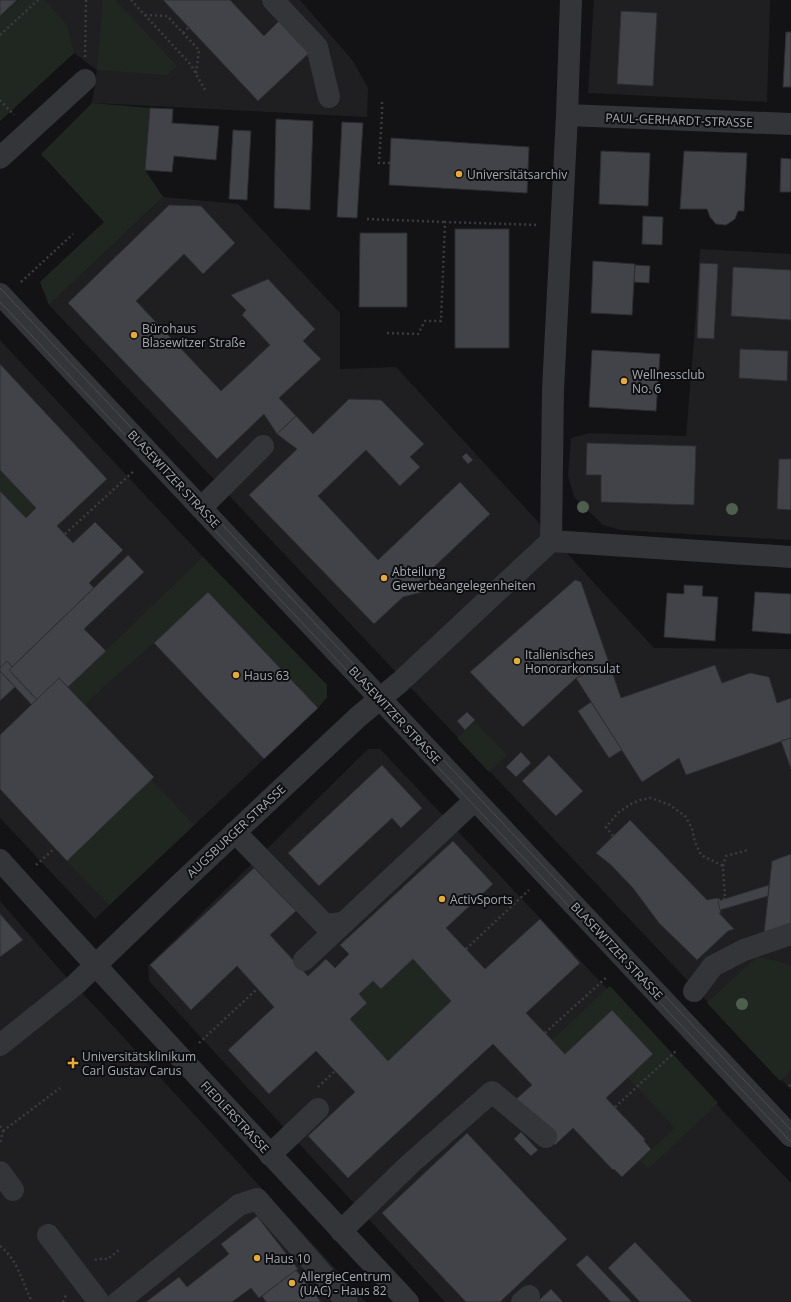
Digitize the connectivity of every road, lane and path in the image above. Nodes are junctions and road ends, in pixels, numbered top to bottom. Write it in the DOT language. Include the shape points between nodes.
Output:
graph roads {
  1 [pos="38,0"];
  2 [pos="86,0"];
  3 [pos="131,0"];
  4 [pos="273,0"];
  5 [pos="571,0"];
  6 [pos="145,15"];
  7 [pos="189,28"];
  8 [pos="183,33"];
  9 [pos="0,35"];
  10 [pos="196,74"];
  11 [pos="85,80"];
  12 [pos="206,90"];
  13 [pos="329,97"];
  14 [pos="382,102"];
  15 [pos="567,115"];
  16 [pos="791,124"];
  17 [pos="0,158"];
  18 [pos="390,163"];
  19 [pos="367,219"];
  20 [pos="445,222"];
  21 [pos="562,226"];
  22 [pos="73,234"];
  23 [pos="2,296"];
  24 [pos="387,333"];
  25 [pos="263,446"];
  26 [pos="151,454"];
  27 [pos="201,508"];
  28 [pos="65,534"];
  29 [pos="551,541"];
  30 [pos="791,557"];
  31 [pos="379,699"];
  32 [pos="478,803"];
  33 [pos="235,832"];
  34 [pos="613,836"];
  35 [pos="55,848"];
  36 [pos="748,850"];
  37 [pos="0,860"];
  38 [pos="39,862"];
  39 [pos="723,866"];
  40 [pos="412,871"];
  41 [pos="546,876"];
  42 [pos="718,900"];
  43 [pos="343,924"];
  44 [pos="788,939"];
  45 [pos="466,949"];
  46 [pos="304,960"];
  47 [pos="627,962"];
  48 [pos="95,965"];
  49 [pos="257,989"];
  50 [pos="673,1010"];
  51 [pos="545,1033"];
  52 [pos="198,1043"];
  53 [pos="0,1045"];
  54 [pos="676,1051"];
  55 [pos="60,1088"];
  56 [pos="615,1107"];
  57 [pos="318,1109"];
  58 [pos="0,1126"];
  59 [pos="3,1131"];
  60 [pos="791,1136"];
  61 [pos="546,1137"];
  62 [pos="0,1144"];
  63 [pos="270,1155"];
  64 [pos="400,1155"];
  65 [pos="0,1172"];
  66 [pos="13,1190"];
  67 [pos="336,1226"];
  68 [pos="48,1235"];
  69 [pos="0,1246"];
  70 [pos="32,1302"];
  71 [pos="99,1302"];
  72 [pos="118,1302"];
  73 [pos="347,1302"];
  74 [pos="408,1302"];
  1 -- 9 [label="path"];
  2 -- 11 [label="path"];
  3 -- 6 [label="path"];
  4 -- 13 [label="street" via="317,47"];
  5 -- 15 [label="street"];
  6 -- 8 [label="path" via="167,16"];
  6 -- 10 [label="path" via="191,65"];
  7 -- 8 [label="path"];
  8 -- 10 [label="path" via="199,50"];
  10 -- 12 [label="path"];
  11 -- 17 [label="street"];
  14 -- 18 [label="path" via="379,162"];
  15 -- 16 [label="street, PAUL-GERHARDT-STRASSE"];
  15 -- 21 [label="street"];
  19 -- 20 [label="path"];
  20 -- 21 [label="path"];
  20 -- 24 [label="path" via="441,321 425,321 418,334"];
  21 -- 29 [label="street" via="553,390"];
  22 -- 23 [label="path"];
  23 -- 26 [label="street, BLASEWITZER STRASSE"];
  25 -- 27 [label="street"];
  26 -- 27 [label="street, BLASEWITZER STRASSE"];
  26 -- 28 [label="path"];
  27 -- 31 [label="street, BLASEWITZER STRASSE"];
  29 -- 30 [label="street"];
  29 -- 31 [label="street, AUGSBURGER STRASSE"];
  31 -- 32 [label="street, BLASEWITZER STRASSE"];
  31 -- 33 [label="street, AUGSBURGER STRASSE"];
  32 -- 40 [label="street"];
  32 -- 41 [label="street, BLASEWITZER STRASSE"];
  32 -- 43 [label="street"];
  33 -- 43 [label="street" via="325,925"];
  33 -- 48 [label="street, AUGSBURGER STRASSE"];
  34 -- 39 [label="path" via="606,827 619,812 640,800 651,798 670,805 686,817 701,855"];
  35 -- 38 [label="path"];
  36 -- 39 [label="path" via="726,856"];
  37 -- 48 [label="street, FIEDLERSTRASSE"];
  39 -- 42 [label="path" via="725,899"];
  41 -- 45 [label="path"];
  41 -- 47 [label="street, BLASEWITZER STRASSE"];
  43 -- 46 [label="street"];
  44 -- 50 [label="street" via="744,950 713,966 694,991"];
  47 -- 50 [label="street, BLASEWITZER STRASSE"];
  47 -- 51 [label="path" via="606,977"];
  48 -- 53 [label="street, AUGSBURGER STRASSE" via="75,985"];
  48 -- 63 [label="street, FIEDLERSTRASSE"];
  49 -- 52 [label="path"];
  50 -- 60 [label="street, BLASEWITZER STRASSE"];
  54 -- 56 [label="path"];
  55 -- 59 [label="path"];
  57 -- 63 [label="street"];
  58 -- 59 [label="path"];
  59 -- 62 [label="path"];
  61 -- 67 [label="street" via="492,1092"];
  63 -- 67 [label="street, FIEDLERSTRASSE"];
  64 -- 67 [label="street"];
  65 -- 66 [label="street"];
  67 -- 74 [label="street, FIEDLERSTRASSE"];
  68 -- 71 [label="street"];
  69 -- 70 [label="path" via="16,1263"];
  72 -- 73 [label="street" via="239,1205 257,1199"];
}
